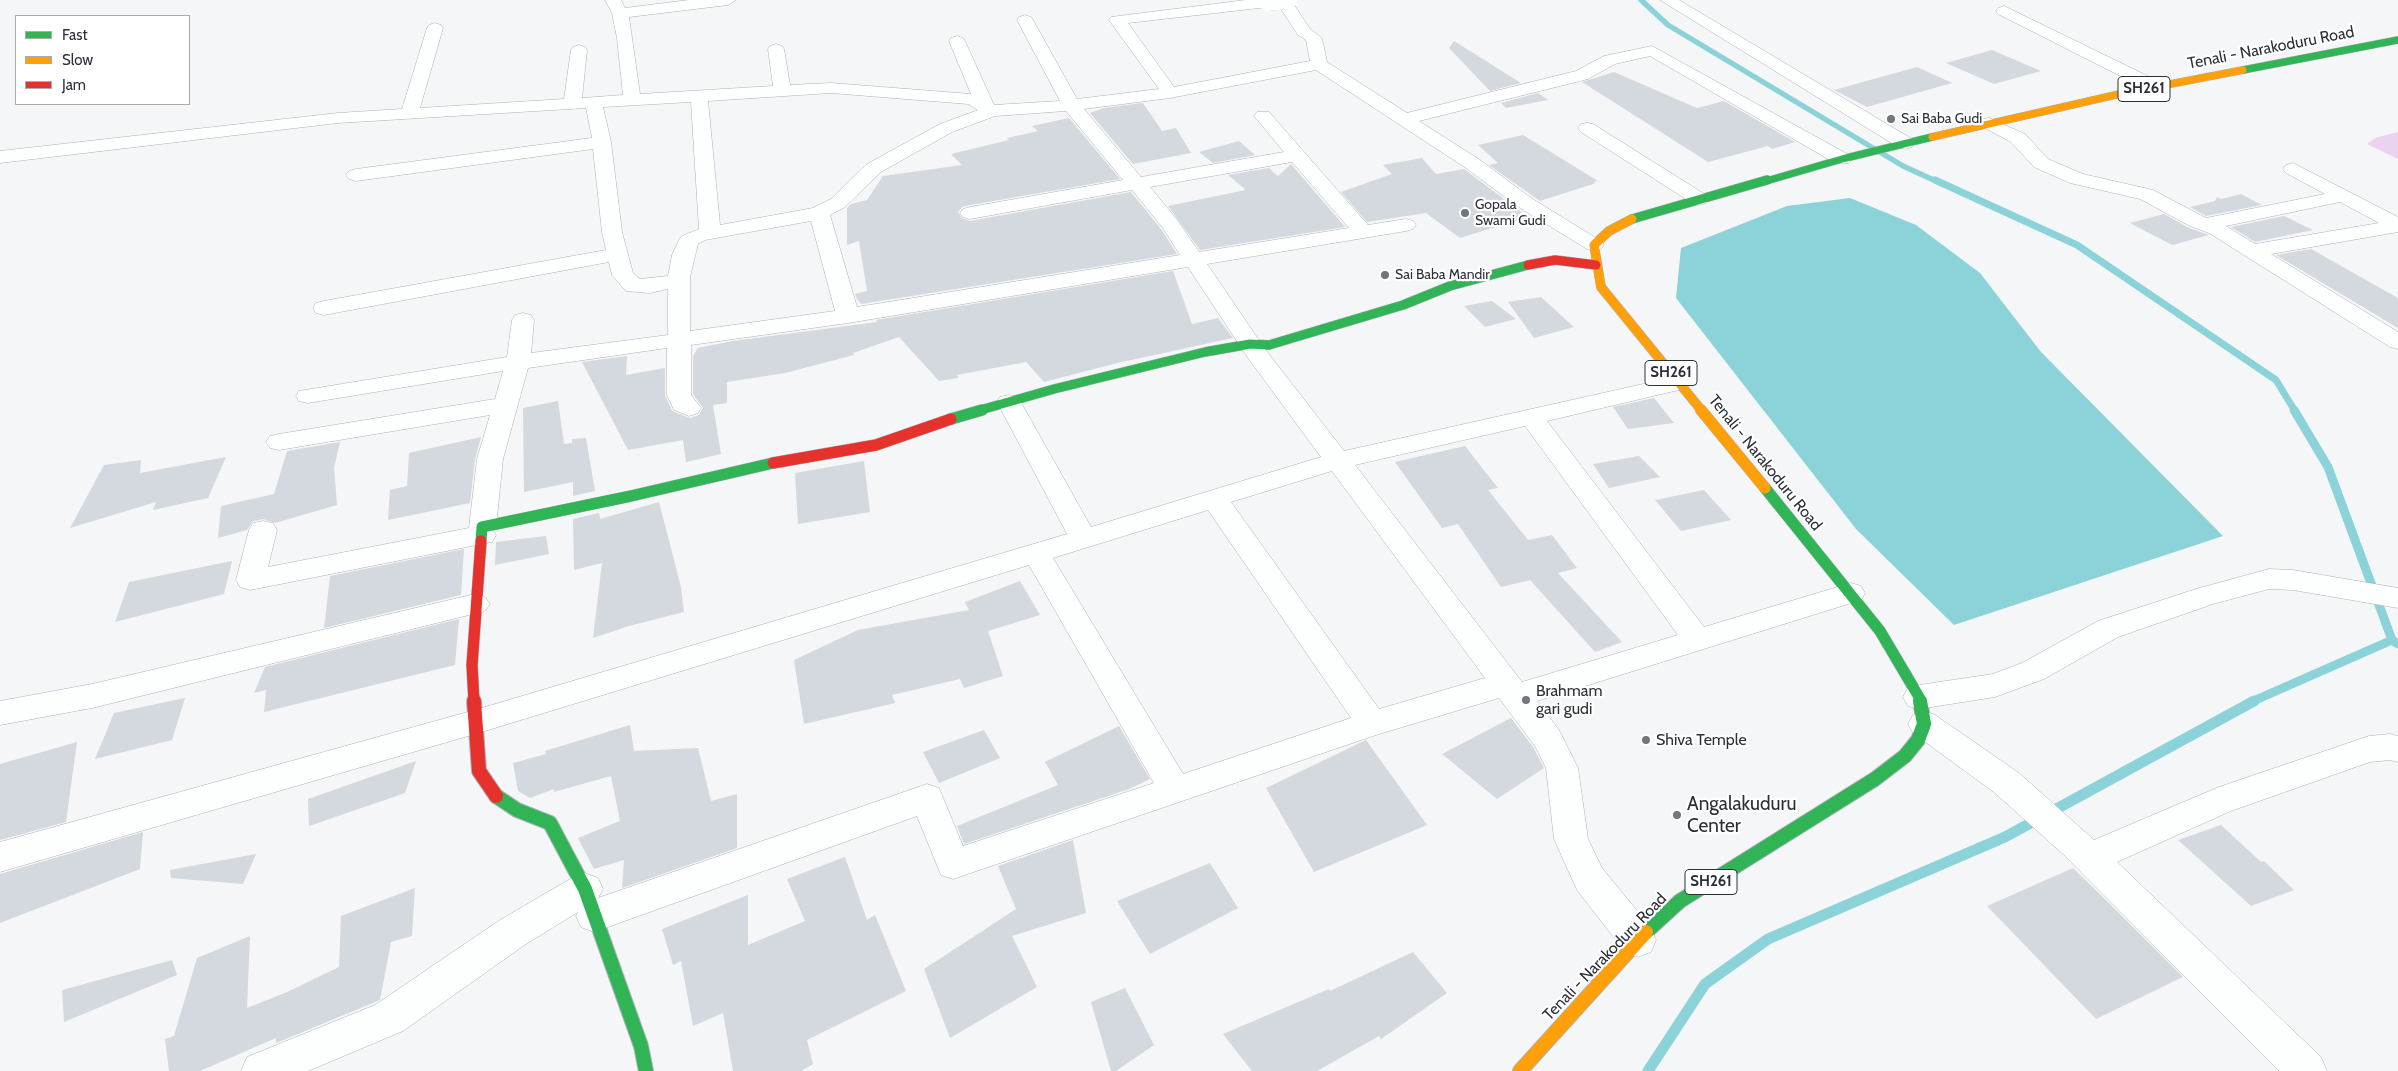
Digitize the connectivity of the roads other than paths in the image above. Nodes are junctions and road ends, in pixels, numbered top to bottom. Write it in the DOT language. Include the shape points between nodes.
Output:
graph roads {
  1 [pos="728,0"];
  2 [pos="1668,0"];
  3 [pos="1285,1"];
  4 [pos="616,7"];
  5 [pos="2004,11"];
  6 [pos="1025,20"];
  7 [pos="435,28"];
  8 [pos="2398,40"];
  9 [pos="957,41"];
  10 [pos="776,49"];
  11 [pos="579,50"];
  12 [pos="1319,64"];
  13 [pos="2156,87"];
  14 [pos="782,91"];
  15 [pos="1170,93"];
  16 [pos="698,96"];
  17 [pos="632,100"];
  18 [pos="593,102"];
  19 [pos="572,104"];
  20 [pos="1070,105"];
  21 [pos="989,109"];
  22 [pos="410,113"];
  23 [pos="1263,116"];
  24 [pos="1404,119"];
  25 [pos="1989,123"];
  26 [pos="1587,128"];
  27 [pos="602,142"];
  28 [pos="1899,144"];
  29 [pos="1297,155"];
  30 [pos="0,157"];
  31 [pos="1842,159"];
  32 [pos="2293,169"];
  33 [pos="356,175"];
  34 [pos="1138,184"];
  35 [pos="2342,196"];
  36 [pos="1699,199"];
  37 [pos="819,213"];
  38 [pos="970,213"];
  39 [pos="1406,225"];
  40 [pos="2204,225"];
  41 [pos="2398,226"];
  42 [pos="1362,232"];
  43 [pos="710,234"];
  44 [pos="1594,245"];
  45 [pos="2253,251"];
  46 [pos="617,254"];
  47 [pos="1193,258"];
  48 [pos="1596,265"];
  49 [pos="679,281"];
  50 [pos="324,308"];
  51 [pos="848,316"];
  52 [pos="523,320"];
  53 [pos="679,340"];
  54 [pos="2398,342"];
  55 [pos="1250,344"];
  56 [pos="518,362"];
  57 [pos="1679,383"];
  58 [pos="308,396"];
  59 [pos="1009,402"];
  60 [pos="506,405"];
  61 [pos="689,408"];
  62 [pos="1531,416"];
  63 [pos="279,442"];
  64 [pos="1336,461"];
  65 [pos="1213,497"];
  66 [pos="263,530"];
  67 [pos="482,531"];
  68 [pos="1083,538"];
  69 [pos="1036,553"];
  70 [pos="1851,593"];
  71 [pos="2398,598"];
  72 [pos="475,604"];
  73 [pos="1697,639"];
  74 [pos="1510,690"];
  75 [pos="1922,710"];
  76 [pos="0,713"];
  77 [pos="475,722"];
  78 [pos="1372,724"];
  79 [pos="2398,749"];
  80 [pos="1175,790"];
  81 [pos="2083,852"];
  82 [pos="0,857"];
  83 [pos="590,902"];
  84 [pos="1638,940"];
  85 [pos="261,1071"];
  86 [pos="646,1071"];
  87 [pos="1520,1071"];
  88 [pos="2307,1071"];
  1 -- 4 [label="street"];
  2 -- 28 [label="street"];
  3 -- 12 [label="street" via="1304,32 1314,38"];
  3 -- 15 [label="street" via="1117,20"];
  4 -- 17 [label="street"];
  5 -- 13 [label="street"];
  6 -- 20 [label="street"];
  7 -- 22 [label="street"];
  8 -- 13 [label="main road, Tenali - Narakoduru Road / SH261"];
  9 -- 21 [label="street"];
  10 -- 14 [label="street"];
  11 -- 19 [label="street"];
  12 -- 15 [label="street"];
  12 -- 24 [label="street"];
  13 -- 25 [label="main road, Tenali - Narakoduru Road / SH261"];
  14 -- 16 [label="street"];
  14 -- 21 [label="street" via="831,88 953,97 972,99"];
  15 -- 20 [label="street"];
  16 -- 17 [label="street"];
  16 -- 43 [label="street"];
  17 -- 18 [label="street"];
  18 -- 19 [label="street"];
  18 -- 27 [label="street"];
  19 -- 22 [label="street"];
  20 -- 21 [label="street"];
  20 -- 34 [label="street"];
  21 -- 37 [label="street" via="946,128 874,168 838,203"];
  22 -- 30 [label="street" via="338,118"];
  23 -- 29 [label="street"];
  24 -- 31 [label="street" via="1582,75 1610,60 1652,51"];
  24 -- 44 [label="street" via="1524,202"];
  25 -- 28 [label="main road, Tenali - Narakoduru Road / SH261"];
  25 -- 40 [label="street" via="2018,138 2041,163 2077,180 2146,194"];
  26 -- 36 [label="street"];
  27 -- 33 [label="street"];
  27 -- 46 [label="street" via="610,222"];
  28 -- 31 [label="main road, Tenali - Narakoduru Road / SH261"];
  29 -- 34 [label="street"];
  29 -- 42 [label="street"];
  31 -- 36 [label="main road, Tenali - Narakoduru Road / SH261"];
  32 -- 35 [label="street"];
  34 -- 38 [label="street"];
  34 -- 47 [label="street"];
  35 -- 40 [label="street"];
  35 -- 41 [label="street"];
  36 -- 44 [label="main road, Tenali - Narakoduru Road / SH261" via="1632,219 1609,231"];
  37 -- 43 [label="street"];
  37 -- 51 [label="street"];
  39 -- 42 [label="street"];
  40 -- 45 [label="street"];
  41 -- 45 [label="street"];
  42 -- 47 [label="street"];
  43 -- 49 [label="street" via="690,240 683,255"];
  44 -- 48 [label="main road, Tenali - Narakoduru Road / SH261"];
  45 -- 54 [label="street"];
  46 -- 49 [label="street" via="623,275 634,286"];
  46 -- 50 [label="street"];
  47 -- 51 [label="street"];
  47 -- 55 [label="street"];
  48 -- 55 [label="main road" via="1555,260 1516,267 1269,345"];
  48 -- 57 [label="main road, Tenali - Narakoduru Road / SH261" via="1601,287"];
  49 -- 53 [label="street"];
  51 -- 53 [label="street"];
  52 -- 56 [label="street"];
  53 -- 56 [label="street"];
  53 -- 61 [label="street" via="680,395 683,405"];
  55 -- 59 [label="main road" via="1204,352"];
  55 -- 64 [label="street"];
  56 -- 58 [label="street"];
  56 -- 60 [label="street"];
  57 -- 62 [label="street"];
  57 -- 70 [label="main road, Tenali - Narakoduru Road / SH261"];
  59 -- 67 [label="main road" via="876,446 786,460"];
  59 -- 68 [label="street"];
  60 -- 63 [label="street"];
  60 -- 67 [label="street" via="490,460"];
  62 -- 64 [label="street"];
  62 -- 73 [label="street"];
  64 -- 65 [label="street"];
  64 -- 74 [label="street"];
  65 -- 68 [label="street"];
  65 -- 78 [label="street"];
  66 -- 67 [label="street" via="250,580"];
  67 -- 72 [label="main road"];
  68 -- 69 [label="street"];
  69 -- 77 [label="street"];
  69 -- 80 [label="street"];
  70 -- 73 [label="street"];
  70 -- 75 [label="main road, Tenali - Narakoduru Road / SH261" via="1880,631"];
  71 -- 75 [label="street" via="2293,580 2269,579 2108,629 2033,670"];
  72 -- 76 [label="street" via="92,696"];
  72 -- 77 [label="main road" via="472,665"];
  73 -- 74 [label="street"];
  74 -- 78 [label="street"];
  74 -- 84 [label="street" via="1548,738 1562,768 1571,838 1589,879"];
  75 -- 81 [label="street"];
  75 -- 84 [label="main road, Tenali - Narakoduru Road / SH261" via="1918,740 1905,756 1875,779 1680,901"];
  77 -- 82 [label="street"];
  77 -- 83 [label="main road" via="479,771 496,796 517,810 550,823"];
  78 -- 80 [label="street"];
  79 -- 81 [label="street" via="2369,749"];
  80 -- 83 [label="street" via="953,864 927,798"];
  81 -- 88 [label="street"];
  83 -- 85 [label="street" via="513,932 389,1018"];
  83 -- 86 [label="main road" via="641,1046"];
  84 -- 87 [label="main road, Tenali - Narakoduru Road / SH261"];
}
